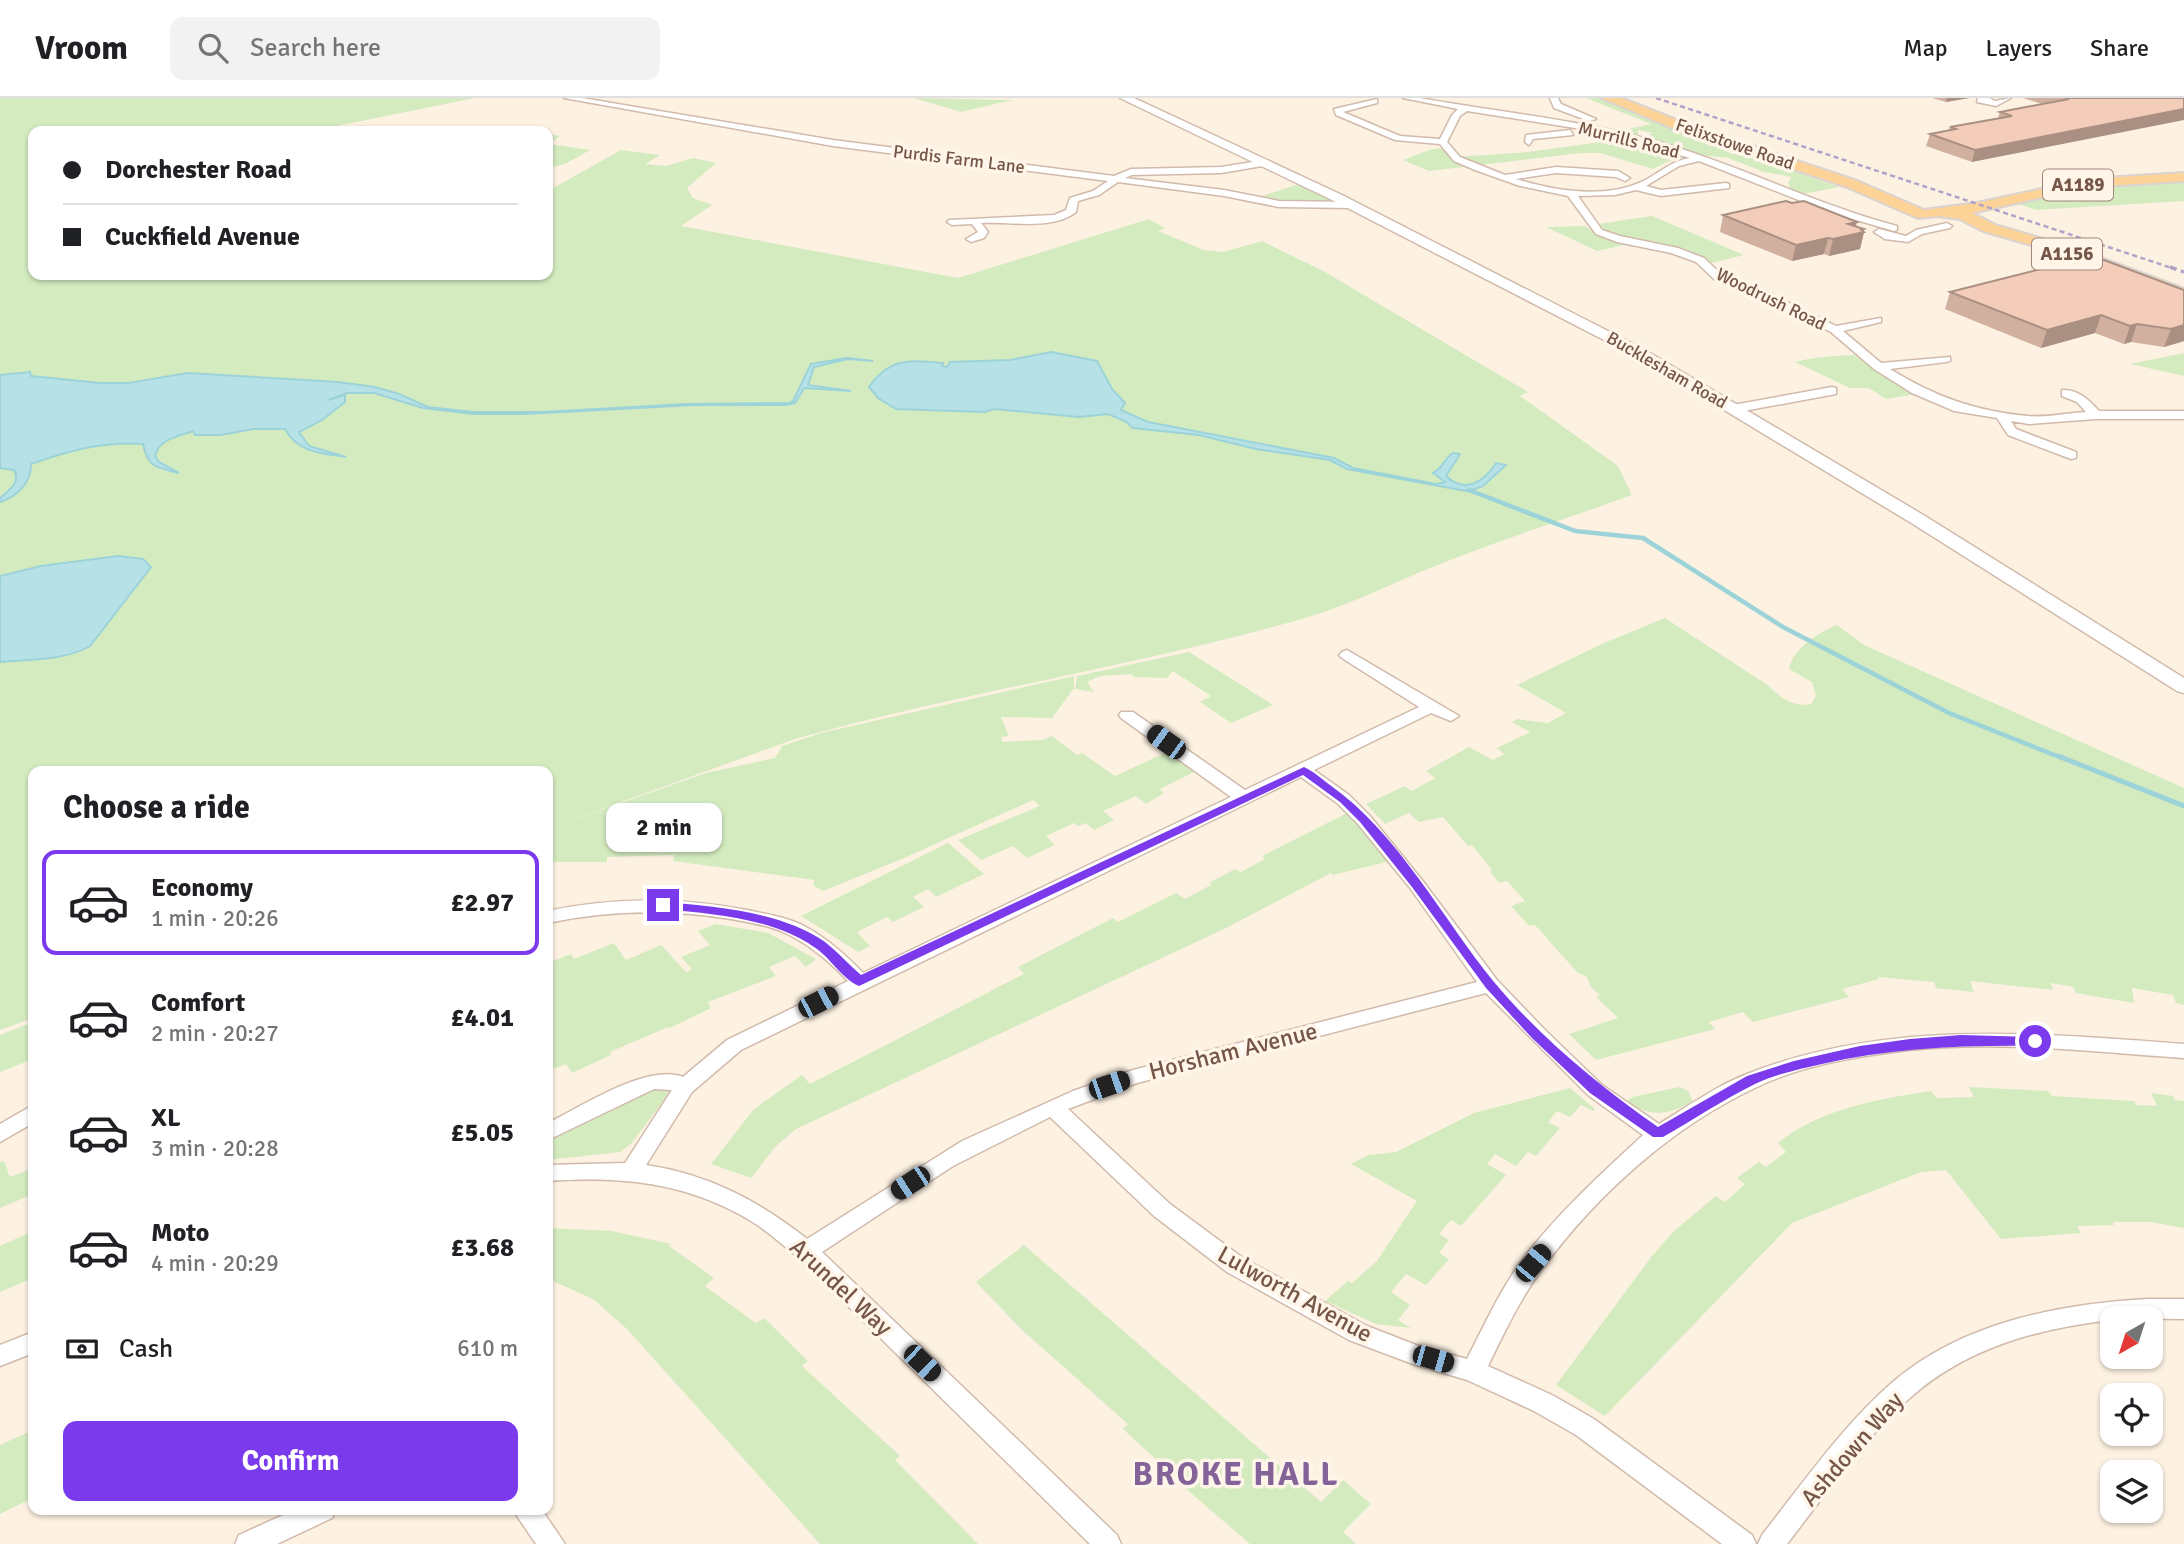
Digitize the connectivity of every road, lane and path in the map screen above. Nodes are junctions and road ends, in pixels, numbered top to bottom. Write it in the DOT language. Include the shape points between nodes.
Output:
graph roads {
  1 [pos="568,98"];
  2 [pos="1125,98"];
  3 [pos="1407,98"];
  4 [pos="1554,98"];
  5 [pos="1609,98"];
  6 [pos="1983,98"];
  7 [pos="2007,98"];
  8 [pos="1374,101"];
  9 [pos="1465,108"];
  10 [pos="1591,124"];
  11 [pos="1443,142"];
  12 [pos="1529,142"];
  13 [pos="1699,159"];
  14 [pos="1265,163"];
  15 [pos="2184,177"];
  16 [pos="1500,178"];
  17 [pos="1625,178"];
  18 [pos="1692,178"];
  19 [pos="1112,180"];
  20 [pos="1726,186"];
  21 [pos="1637,187"];
  22 [pos="1709,188"];
  23 [pos="1571,193"];
  24 [pos="1661,193"];
  25 [pos="1352,205"];
  26 [pos="1666,205"];
  27 [pos="1980,213"];
  28 [pos="1843,214"];
  29 [pos="1938,218"];
  30 [pos="974,220"];
  31 [pos="952,222"];
  32 [pos="1894,228"];
  33 [pos="1881,233"];
  34 [pos="971,239"];
  35 [pos="2135,276"];
  36 [pos="2184,295"];
  37 [pos="1877,320"];
  38 [pos="1835,330"];
  39 [pos="1946,359"];
  40 [pos="1878,367"];
  41 [pos="1832,391"];
  42 [pos="2066,393"];
  43 [pos="1733,409"];
  44 [pos="2096,415"];
  45 [pos="2002,417"];
  46 [pos="2181,419"];
  47 [pos="2071,455"];
  48 [pos="1347,655"];
  49 [pos="2184,687"];
  50 [pos="1432,707"];
  51 [pos="1127,715"];
  52 [pos="1451,716"];
  53 [pos="1304,771"];
  54 [pos="1243,797"];
  55 [pos="553,916"];
  56 [pos="859,981"];
  57 [pos="1490,985"];
  58 [pos="2184,1051"];
  59 [pos="685,1087"];
  60 [pos="1053,1108"];
  61 [pos="28,1116"];
  62 [pos="553,1130"];
  63 [pos="0,1134"];
  64 [pos="1658,1134"];
  65 [pos="632,1170"];
  66 [pos="553,1173"];
  67 [pos="806,1251"];
  68 [pos="2184,1309"];
  69 [pos="28,1344"];
  70 [pos="0,1356"];
  71 [pos="1473,1371"];
  72 [pos="312,1515"];
  73 [pos="530,1515"];
  74 [pos="248,1544"];
  75 [pos="552,1544"];
  76 [pos="1108,1544"];
  77 [pos="1743,1544"];
  78 [pos="1771,1544"];
  1 -- 19 [label="street, Purdis Farm Lane" via="832,143"];
  2 -- 14 [label="street, Bucklesham Road"];
  3 -- 9 [label="street, Murrills Road"];
  4 -- 10 [label="street" via="1558,106"];
  5 -- 29 [label="main road, Felixstowe Road / A1156"];
  6 -- 7 [label="street" via="1982,102 1996,104"];
  8 -- 11 [label="street" via="1338,109 1339,113 1398,138"];
  9 -- 10 [label="street, Murrills Road"];
  9 -- 11 [label="street" via="1452,121"];
  10 -- 12 [label="street" via="1579,133 1529,137"];
  10 -- 13 [label="street, Murrills Road"];
  11 -- 16 [label="street" via="1457,159"];
  13 -- 21 [label="street" via="1675,163"];
  13 -- 28 [label="street, Murrills Road"];
  14 -- 19 [label="street" via="1220,170 1138,171"];
  14 -- 25 [label="street, Bucklesham Road"];
  15 -- 27 [label="main road, A1189" via="2088,183 2036,192"];
  16 -- 17 [label="street" via="1556,170"];
  16 -- 23 [label="street"];
  18 -- 22 [label="street"];
  19 -- 25 [label="street, Purdis Farm Lane" via="1279,204"];
  19 -- 30 [label="street" via="1097,193 1073,200 1071,212 1059,217"];
  20 -- 22 [label="street"];
  21 -- 23 [label="street"];
  21 -- 24 [label="street"];
  22 -- 24 [label="street"];
  23 -- 38 [label="street, Woodrush Road" via="1599,232 1700,260 1718,277"];
  24 -- 26 [label="street" via="1659,200"];
  25 -- 43 [label="street, Bucklesham Road" via="1640,353"];
  27 -- 29 [label="main road"];
  27 -- 29 [label="main road, A1189"];
  27 -- 35 [label="main road, Felixstowe Road / A1156"];
  28 -- 32 [label="street, Murrills Road"];
  28 -- 33 [label="street, Murrills Road"];
  29 -- 32 [label="street"];
  29 -- 33 [label="street" via="1908,239"];
  29 -- 35 [label="main road, Felixstowe Road / A1156"];
  30 -- 31 [label="street"];
  30 -- 34 [label="street" via="983,232"];
  32 -- 33 [label="street"];
  35 -- 36 [label="main road, Felixstowe Road / A1156"];
  37 -- 38 [label="street"];
  38 -- 40 [label="street, Woodrush Road"];
  39 -- 40 [label="street"];
  40 -- 45 [label="street, Woodrush Road" via="1932,398"];
  41 -- 43 [label="street"];
  42 -- 44 [label="street" via="2081,399"];
  43 -- 49 [label="street, Bucklesham Road" via="1993,565"];
  44 -- 45 [label="street, Woodrush Road" via="2029,420"];
  44 -- 46 [label="street, Woodrush Road"];
  45 -- 47 [label="street" via="2012,432"];
  48 -- 50 [label="street"];
  50 -- 52 [label="street"];
  50 -- 53 [label="street"];
  51 -- 54 [label="street"];
  53 -- 54 [label="street"];
  53 -- 57 [label="street" via="1364,820"];
  54 -- 56 [label="street"];
  55 -- 56 [label="street" via="663,905 757,919 787,926 820,945"];
  56 -- 59 [label="street" via="734,1045"];
  57 -- 60 [label="street, Horsham Avenue" via="1133,1077"];
  57 -- 64 [label="street" via="1595,1090"];
  58 -- 64 [label="street" via="1961,1040 1860,1051 1752,1080"];
  59 -- 62 [label="street" via="673,1081 651,1082"];
  59 -- 65 [label="street"];
  60 -- 67 [label="street, Horsham Avenue" via="993,1134"];
  60 -- 71 [label="street, Lulworth Avenue" via="1162,1210 1235,1265 1358,1333"];
  61 -- 63 [label="street"];
  64 -- 71 [label="street" via="1580,1207 1533,1263"];
  65 -- 66 [label="street, Arundel Way"];
  65 -- 67 [label="street, Arundel Way" via="715,1190 760,1215"];
  67 -- 76 [label="street, Arundel Way"];
  68 -- 78 [label="street, Ashdown Way" via="2093,1312 2012,1329 1953,1354 1904,1388 1871,1422"];
  69 -- 70 [label="street"];
  71 -- 77 [label="street, Lulworth Avenue" via="1585,1427"];
  72 -- 74 [label="street"];
  73 -- 75 [label="street"];
}
